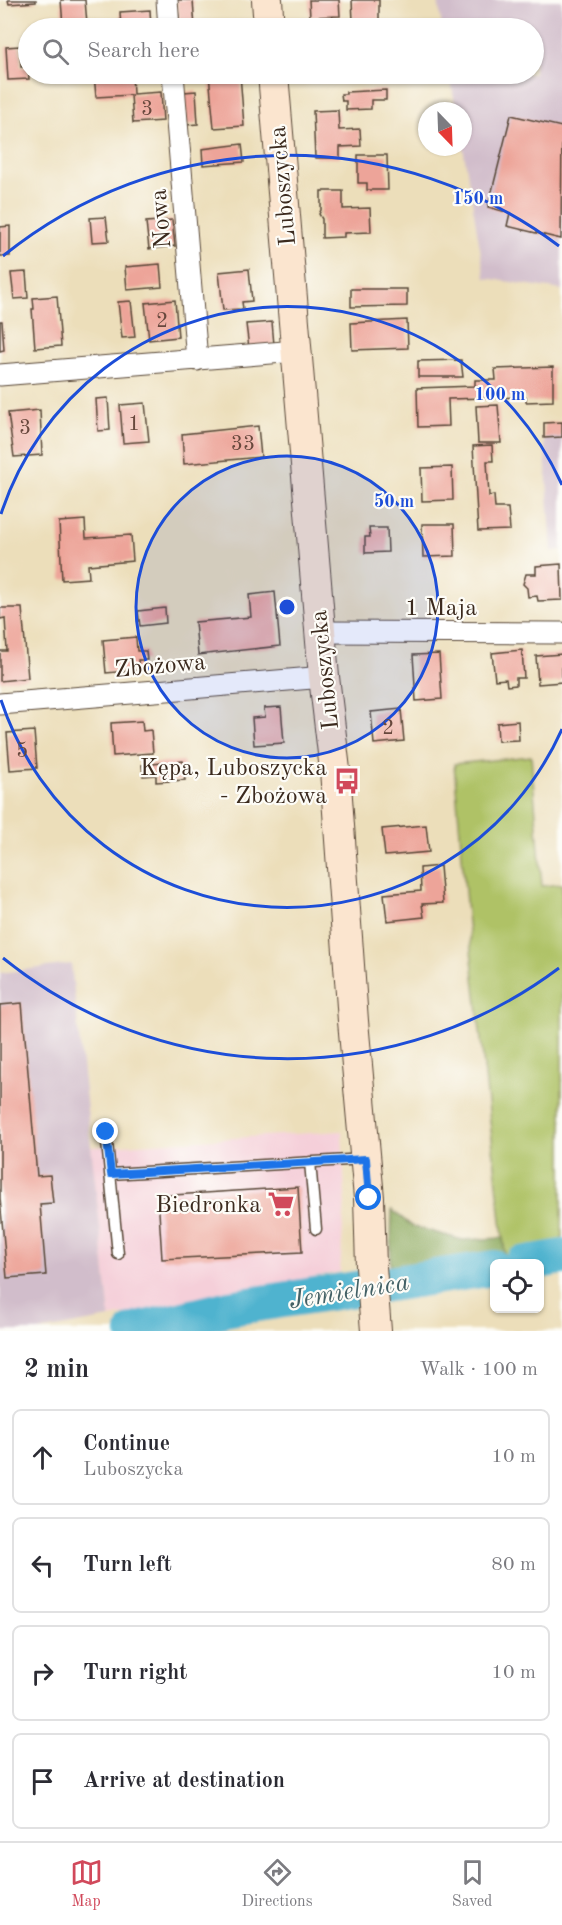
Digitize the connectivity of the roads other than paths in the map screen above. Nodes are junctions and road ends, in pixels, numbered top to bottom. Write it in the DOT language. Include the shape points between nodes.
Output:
graph roads {
  1 [pos="166,0"];
  2 [pos="267,0"];
  3 [pos="168,18"];
  4 [pos="268,18"];
  5 [pos="174,84"];
  6 [pos="274,84"];
  7 [pos="296,351"];
  8 [pos="197,360"];
  9 [pos="0,375"];
  10 [pos="320,632"];
  11 [pos="562,633"];
  12 [pos="324,677"];
  13 [pos="0,704"];
  14 [pos="106,1132"];
  15 [pos="366,1159"];
  16 [pos="310,1162"];
  17 [pos="111,1174"];
  18 [pos="316,1229"];
  19 [pos="118,1254"];
  20 [pos="376,1322"];
  1 -- 3 [label="street"];
  2 -- 4 [label="street"];
  5 -- 8 [label="street, Nowa"];
  6 -- 7 [label="street, Luboszycka"];
  7 -- 8 [label="street"];
  7 -- 10 [label="street, Luboszycka"];
  8 -- 9 [label="street"];
  10 -- 11 [label="street, 1 Maja"];
  10 -- 12 [label="street, Luboszycka"];
  12 -- 13 [label="street, Zbożowa"];
  12 -- 15 [label="street, Luboszycka"];
  14 -- 17 [label="lane"];
  15 -- 16 [label="lane"];
  15 -- 20 [label="street, Luboszycka"];
  16 -- 17 [label="lane"];
  16 -- 18 [label="lane"];
  17 -- 19 [label="lane"];
}
